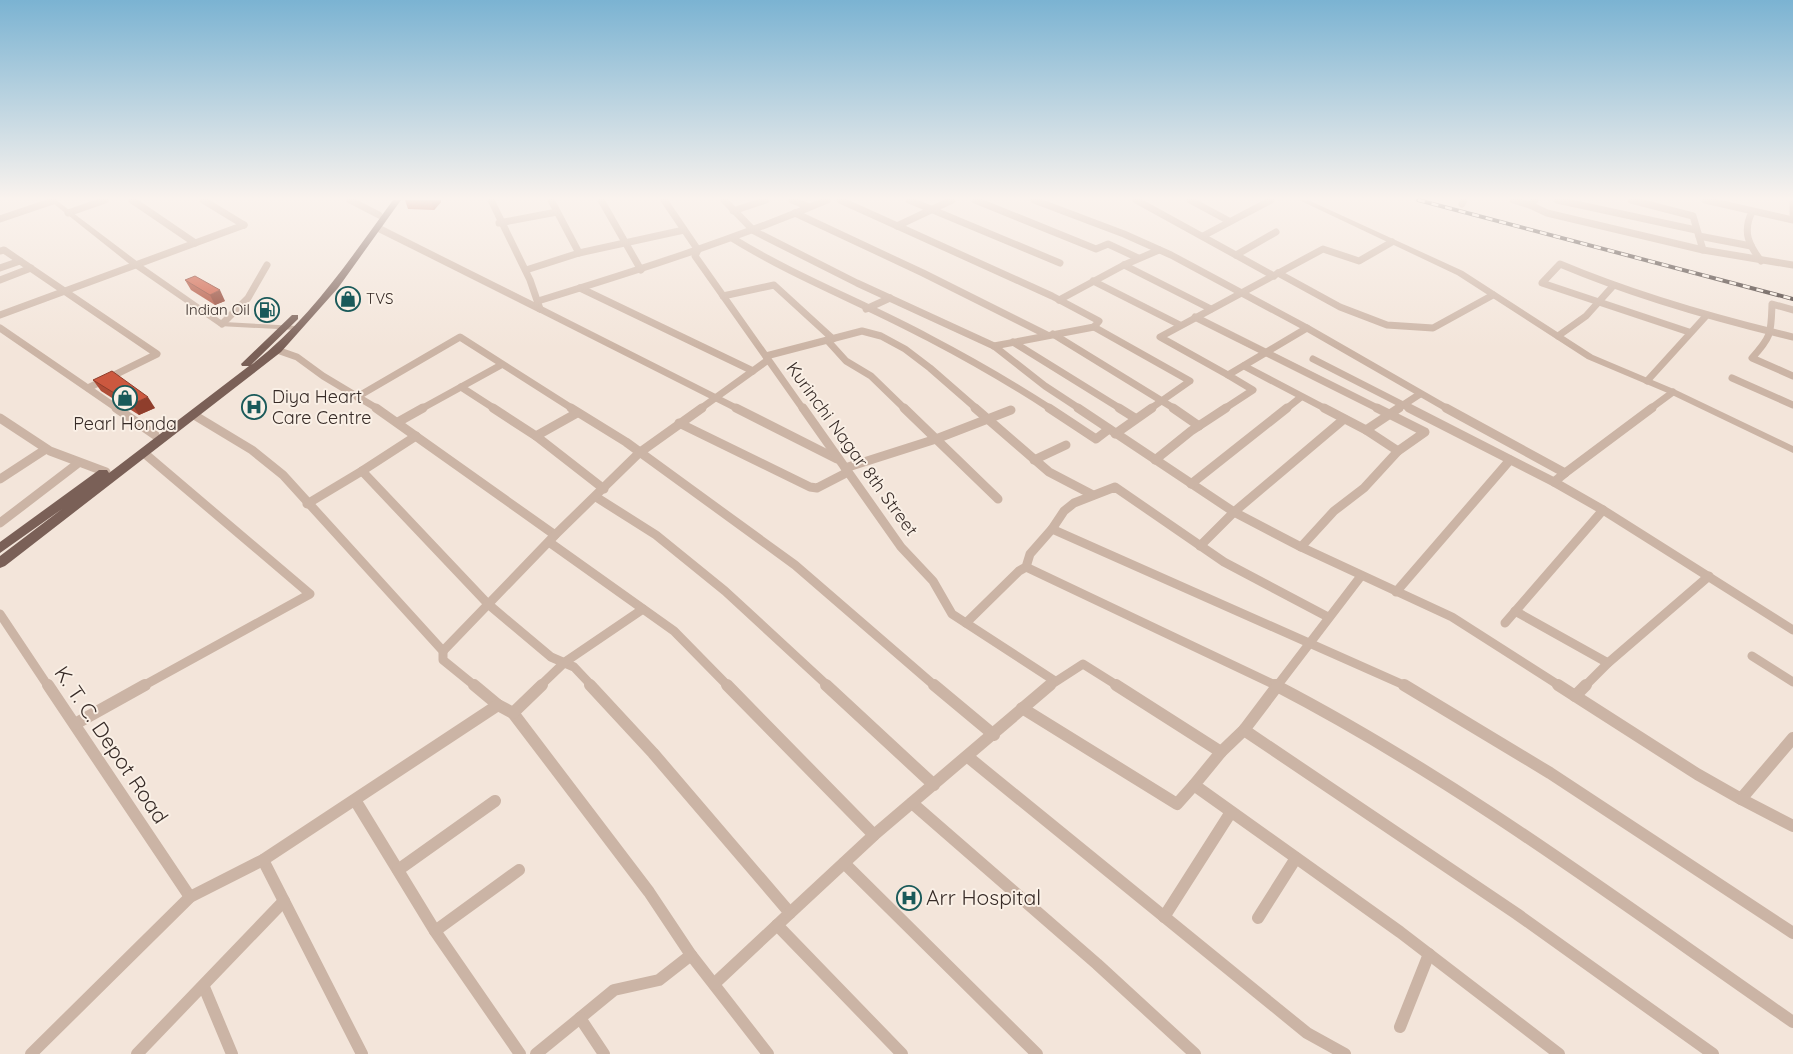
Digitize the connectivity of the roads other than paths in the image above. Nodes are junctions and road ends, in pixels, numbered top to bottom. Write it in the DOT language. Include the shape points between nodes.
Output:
graph roads {
  1 [pos="2,249"];
  2 [pos="116,249"];
  3 [pos="177,249"];
  4 [pos="352,249"];
  5 [pos="362,249"];
  6 [pos="422,249"];
  7 [pos="514,249"];
  8 [pos="577,249"];
  9 [pos="597,249"];
  10 [pos="629,249"];
  11 [pos="750,249"];
  12 [pos="791,249"];
  13 [pos="872,249"];
  14 [pos="948,249"];
  15 [pos="1028,249"];
  16 [pos="1119,249"];
  17 [pos="1226,249"];
  18 [pos="1246,249"];
  19 [pos="1323,249"];
  20 [pos="1324,249"];
  21 [pos="1380,249"];
  22 [pos="1408,249"];
  23 [pos="1700,249"];
  24 [pos="1753,249"];
  25 [pos="698,250"];
  26 [pos="1159,250"];
  27 [pos="1703,250"];
  28 [pos="579,253"];
  29 [pos="1236,255"];
  30 [pos="1138,258"];
  31 [pos="20,261"];
  32 [pos="1060,262"];
  33 [pos="1761,262"];
  34 [pos="135,264"];
  35 [pos="267,265"];
  36 [pos="1124,265"];
  37 [pos="1793,265"];
  38 [pos="0,268"];
  39 [pos="31,268"];
  40 [pos="526,270"];
  41 [pos="641,270"];
  42 [pos="1276,274"];
  43 [pos="0,280"];
  44 [pos="1093,281"];
  45 [pos="1613,286"];
  46 [pos="580,288"];
  47 [pos="64,291"];
  48 [pos="1244,292"];
  49 [pos="1494,294"];
  50 [pos="723,296"];
  51 [pos="890,298"];
  52 [pos="1059,300"];
  53 [pos="1598,302"];
  54 [pos="539,305"];
  55 [pos="866,309"];
  56 [pos="1211,309"];
  57 [pos="1793,310"];
  58 [pos="0,316"];
  59 [pos="1706,316"];
  60 [pos="1195,317"];
  61 [pos="222,324"];
  62 [pos="1180,325"];
  63 [pos="1094,327"];
  64 [pos="0,328"];
  65 [pos="291,328"];
  66 [pos="1307,328"];
  67 [pos="1689,332"];
  68 [pos="1771,332"];
  69 [pos="1050,335"];
  70 [pos="1558,336"];
  71 [pos="1793,337"];
  72 [pos="830,339"];
  73 [pos="1013,342"];
  74 [pos="994,346"];
  75 [pos="277,350"];
  76 [pos="1266,352"];
  77 [pos="767,358"];
  78 [pos="1313,359"];
  79 [pos="501,365"];
  80 [pos="1244,366"];
  81 [pos="753,371"];
  82 [pos="1228,375"];
  83 [pos="1793,376"];
  84 [pos="1732,378"];
  85 [pos="1647,381"];
  86 [pos="460,387"];
  87 [pos="88,388"];
  88 [pos="1673,392"];
  89 [pos="1420,394"];
  90 [pos="1301,396"];
  91 [pos="357,397"];
  92 [pos="719,397"];
  93 [pos="1162,400"];
  94 [pos="1405,405"];
  95 [pos="1793,405"];
  96 [pos="1011,410"];
  97 [pos="577,413"];
  98 [pos="1390,414"];
  99 [pos="194,415"];
  100 [pos="0,418"];
  101 [pos="1135,418"];
  102 [pos="1344,419"];
  103 [pos="988,420"];
  104 [pos="398,422"];
  105 [pos="679,423"];
  106 [pos="1199,426"];
  107 [pos="1366,430"];
  108 [pos="1112,432"];
  109 [pos="155,435"];
  110 [pos="416,436"];
  111 [pos="536,436"];
  112 [pos="936,439"];
  113 [pos="1066,445"];
  114 [pos="46,449"];
  115 [pos="1793,450"];
  116 [pos="1398,451"];
  117 [pos="144,453"];
  118 [pos="639,454"];
  119 [pos="839,460"];
  120 [pos="1034,460"];
  121 [pos="1155,460"];
  122 [pos="1510,460"];
  123 [pos="77,464"];
  124 [pos="846,470"];
  125 [pos="362,471"];
  126 [pos="106,472"];
  127 [pos="1565,472"];
  128 [pos="0,480"];
  129 [pos="1554,482"];
  130 [pos="1191,484"];
  131 [pos="604,489"];
  132 [pos="1093,495"];
  133 [pos="596,498"];
  134 [pos="998,498"];
  135 [pos="307,504"];
  136 [pos="1603,510"];
  137 [pos="1234,512"];
  138 [pos="0,523"];
  139 [pos="1052,529"];
  140 [pos="552,539"];
  141 [pos="1200,546"];
  142 [pos="1301,547"];
  143 [pos="0,548"];
  144 [pos="0,563"];
  145 [pos="1026,567"];
  146 [pos="1361,576"];
  147 [pos="1709,576"];
  148 [pos="1396,592"];
  149 [pos="488,604"];
  150 [pos="643,610"];
  151 [pos="1515,611"];
  152 [pos="0,614"];
  153 [pos="1328,617"];
  154 [pos="966,623"];
  155 [pos="1505,623"];
  156 [pos="1793,630"];
  157 [pos="1311,643"];
  158 [pos="442,651"];
  159 [pos="1752,656"];
  160 [pos="566,662"];
  161 [pos="1608,663"];
  162 [pos="1055,681"];
  163 [pos="1793,682"];
  164 [pos="1277,685"];
  165 [pos="1575,696"];
  166 [pos="498,705"];
  167 [pos="1022,708"];
  168 [pos="513,713"];
  169 [pos="75,724"];
  170 [pos="1244,730"];
  171 [pos="994,735"];
  172 [pos="1791,745"];
  173 [pos="1221,752"];
  174 [pos="968,757"];
  175 [pos="934,785"];
  176 [pos="1194,786"];
  177 [pos="1741,799"];
  178 [pos="355,800"];
  179 [pos="494,801"];
  180 [pos="912,804"];
  181 [pos="1231,812"];
  182 [pos="1793,826"];
  183 [pos="874,835"];
  184 [pos="1296,858"];
  185 [pos="263,860"];
  186 [pos="844,863"];
  187 [pos="398,870"];
  188 [pos="519,870"];
  189 [pos="190,897"];
  190 [pos="284,901"];
  191 [pos="790,913"];
  192 [pos="1164,917"];
  193 [pos="1258,918"];
  194 [pos="777,925"];
  195 [pos="436,932"];
  196 [pos="1793,933"];
  197 [pos="1429,954"];
  198 [pos="691,955"];
  199 [pos="714,984"];
  200 [pos="204,987"];
  201 [pos="580,1018"];
  202 [pos="1793,1022"];
  203 [pos="1400,1027"];
  204 [pos="1329,1050"];
  205 [pos="31,1054"];
  206 [pos="137,1054"];
  207 [pos="232,1054"];
  208 [pos="362,1054"];
  209 [pos="520,1054"];
  210 [pos="536,1054"];
  211 [pos="604,1054"];
  212 [pos="768,1054"];
  213 [pos="902,1054"];
  214 [pos="1037,1054"];
  215 [pos="1195,1054"];
  216 [pos="1345,1054"];
  217 [pos="1559,1054"];
  218 [pos="1713,1054"];
  1 -- 31 [label="street"];
  2 -- 34 [label="street"];
  3 -- 34 [label="street"];
  4 -- 65 [label="main road"];
  5 -- 65 [label="main road" via="335,286"];
  6 -- 54 [label="street"];
  7 -- 40 [label="street"];
  8 -- 28 [label="street"];
  9 -- 28 [label="street"];
  10 -- 41 [label="street"];
  11 -- 55 [label="street"];
  12 -- 51 [label="street"];
  13 -- 69 [label="street"];
  14 -- 52 [label="street"];
  15 -- 32 [label="street"];
  16 -- 30 [label="street"];
  17 -- 29 [label="street"];
  18 -- 29 [label="street"];
  19 -- 42 [label="street"];
  20 -- 21 [label="street" via="1359,261"];
  22 -- 49 [label="street" via="1460,273"];
  23 -- 27 [label="street"];
  24 -- 33 [label="street"];
  25 -- 41 [label="street"];
  25 -- 50 [label="street, Kurinchi Nagar 8th Street" via="695,256"];
  26 -- 30 [label="street"];
  26 -- 48 [label="street"];
  27 -- 33 [label="street"];
  28 -- 40 [label="street"];
  29 -- 42 [label="street"];
  30 -- 36 [label="street"];
  31 -- 38 [label="street"];
  31 -- 39 [label="street"];
  33 -- 37 [label="street"];
  34 -- 47 [label="street"];
  34 -- 61 [label="street"];
  35 -- 61 [label="street" via="248,298"];
  36 -- 44 [label="street"];
  36 -- 56 [label="street"];
  39 -- 43 [label="street"];
  39 -- 47 [label="street"];
  40 -- 54 [label="street"];
  41 -- 46 [label="street"];
  42 -- 48 [label="street"];
  42 -- 49 [label="street" via="1340,307 1387,325 1434,328"];
  44 -- 52 [label="street"];
  44 -- 62 [label="street"];
  45 -- 53 [label="street"];
  45 -- 53 [label="street" via="1560,264 1542,283"];
  45 -- 59 [label="street"];
  46 -- 54 [label="street"];
  46 -- 81 [label="street"];
  47 -- 58 [label="street"];
  47 -- 87 [label="street" via="157,354"];
  48 -- 56 [label="street"];
  48 -- 66 [label="street"];
  49 -- 70 [label="street"];
  50 -- 72 [label="street" via="774,285"];
  50 -- 77 [label="street, Kurinchi Nagar 8th Street"];
  51 -- 55 [label="street"];
  51 -- 74 [label="street"];
  52 -- 63 [label="street" via="1099,321"];
  53 -- 67 [label="street"];
  53 -- 70 [label="street" via="1586,316"];
  54 -- 92 [label="street"];
  55 -- 108 [label="street" via="928,337 1006,380 1096,439"];
  56 -- 60 [label="street"];
  57 -- 68 [label="street" via="1772,304"];
  59 -- 67 [label="street"];
  59 -- 68 [label="street"];
  60 -- 62 [label="street"];
  60 -- 76 [label="street"];
  61 -- 65 [label="street"];
  62 -- 82 [label="street" via="1160,337"];
  63 -- 69 [label="street"];
  63 -- 93 [label="street" via="1190,381"];
  64 -- 87 [label="street"];
  65 -- 75 [label="main road"];
  65 -- 109 [label="main road"];
  66 -- 76 [label="street"];
  66 -- 89 [label="street"];
  67 -- 85 [label="street"];
  68 -- 71 [label="street"];
  68 -- 83 [label="street" via="1752,358"];
  69 -- 73 [label="street"];
  69 -- 93 [label="street"];
  70 -- 85 [label="street" via="1590,357"];
  72 -- 77 [label="street"];
  72 -- 103 [label="street" via="868,331 898,344"];
  72 -- 112 [label="street" via="846,361 871,376"];
  73 -- 74 [label="street"];
  73 -- 101 [label="street"];
  74 -- 108 [label="street"];
  75 -- 91 [label="street" via="297,357"];
  75 -- 99 [label="main road"];
  76 -- 80 [label="street"];
  76 -- 98 [label="street"];
  77 -- 81 [label="street"];
  77 -- 119 [label="street, Kurinchi Nagar 8th Street"];
  78 -- 94 [label="street"];
  79 -- 86 [label="street"];
  79 -- 91 [label="street" via="460,337"];
  79 -- 97 [label="street"];
  80 -- 82 [label="street"];
  80 -- 90 [label="street"];
  81 -- 92 [label="street"];
  82 -- 106 [label="street" via="1252,390"];
  84 -- 95 [label="street"];
  85 -- 88 [label="street"];
  86 -- 104 [label="street"];
  86 -- 111 [label="street"];
  87 -- 109 [label="street"];
  88 -- 115 [label="street"];
  88 -- 127 [label="street"];
  89 -- 94 [label="street"];
  89 -- 127 [label="street"];
  90 -- 102 [label="street"];
  90 -- 130 [label="street"];
  91 -- 104 [label="street"];
  92 -- 105 [label="street"];
  92 -- 119 [label="street"];
  93 -- 101 [label="street"];
  93 -- 106 [label="street"];
  94 -- 98 [label="street"];
  94 -- 122 [label="street"];
  96 -- 103 [label="street"];
  97 -- 111 [label="street"];
  97 -- 118 [label="street" via="626,442"];
  98 -- 107 [label="street"];
  98 -- 116 [label="street" via="1425,432"];
  99 -- 117 [label="main road"];
  99 -- 135 [label="street" via="252,450 283,475"];
  100 -- 114 [label="street"];
  101 -- 108 [label="street"];
  102 -- 107 [label="street"];
  102 -- 137 [label="street"];
  103 -- 112 [label="street"];
  103 -- 120 [label="street"];
  104 -- 110 [label="street"];
  105 -- 118 [label="street"];
  105 -- 124 [label="street" via="810,487 817,488"];
  106 -- 121 [label="street"];
  107 -- 116 [label="street"];
  108 -- 121 [label="street"];
  109 -- 126 [label="main road"];
  110 -- 125 [label="street"];
  110 -- 140 [label="street"];
  111 -- 131 [label="street"];
  112 -- 124 [label="street"];
  112 -- 134 [label="street"];
  113 -- 120 [label="street"];
  114 -- 123 [label="street"];
  114 -- 128 [label="street"];
  116 -- 142 [label="street"];
  117 -- 144 [label="main road"];
  117 -- 169 [label="street" via="310,594"];
  118 -- 131 [label="street"];
  118 -- 171 [label="street" via="795,566"];
  119 -- 124 [label="street, Kurinchi Nagar 8th Street"];
  120 -- 132 [label="street" via="1048,472"];
  121 -- 130 [label="street"];
  122 -- 129 [label="street"];
  122 -- 148 [label="street"];
  123 -- 126 [label="street"];
  123 -- 138 [label="street"];
  124 -- 154 [label="street, Kurinchi Nagar 8th Street" via="901,547 933,581 952,614"];
  125 -- 135 [label="street"];
  125 -- 149 [label="street"];
  126 -- 143 [label="main road"];
  127 -- 129 [label="street"];
  129 -- 136 [label="street"];
  130 -- 137 [label="street"];
  131 -- 133 [label="street"];
  132 -- 139 [label="street" via="1064,511"];
  132 -- 141 [label="street" via="1115,487 1121,489"];
  133 -- 140 [label="street"];
  133 -- 175 [label="street" via="656,535 725,591"];
  135 -- 158 [label="street"];
  136 -- 147 [label="street"];
  136 -- 151 [label="street"];
  137 -- 141 [label="street"];
  137 -- 142 [label="street"];
  139 -- 145 [label="street" via="1030,554"];
  139 -- 157 [label="street"];
  140 -- 149 [label="street"];
  140 -- 150 [label="street"];
  141 -- 153 [label="street"];
  142 -- 146 [label="street"];
  145 -- 154 [label="street"];
  145 -- 164 [label="street" via="1110,610"];
  146 -- 148 [label="street"];
  146 -- 153 [label="street"];
  147 -- 156 [label="street"];
  147 -- 161 [label="street"];
  148 -- 165 [label="street" via="1452,617"];
  149 -- 158 [label="street"];
  149 -- 160 [label="street" via="551,657"];
  150 -- 160 [label="street"];
  150 -- 183 [label="street" via="674,631"];
  151 -- 155 [label="street"];
  151 -- 161 [label="street"];
  152 -- 169 [label="street, K. T. C. Depot Road"];
  153 -- 157 [label="street"];
  154 -- 162 [label="street, Kurinchi Nagar 8th Street"];
  157 -- 164 [label="street"];
  157 -- 196 [label="street" via="1394,679 1428,699 1550,773"];
  158 -- 166 [label="street" via="443,660"];
  159 -- 163 [label="street"];
  160 -- 168 [label="street"];
  160 -- 191 [label="street" via="653,753"];
  161 -- 165 [label="street"];
  162 -- 167 [label="street"];
  162 -- 173 [label="street" via="1083,664"];
  164 -- 170 [label="street"];
  164 -- 202 [label="street" via="1346,723 1522,836"];
  165 -- 177 [label="street"];
  166 -- 168 [label="street"];
  166 -- 178 [label="street"];
  167 -- 171 [label="street"];
  167 -- 176 [label="street" via="1177,804"];
  168 -- 198 [label="street" via="649,892"];
  169 -- 189 [label="street, K. T. C. Depot Road"];
  170 -- 173 [label="street"];
  170 -- 218 [label="street" via="1517,914"];
  171 -- 174 [label="street"];
  172 -- 177 [label="street"];
  173 -- 176 [label="street"];
  174 -- 175 [label="street"];
  174 -- 192 [label="street"];
  175 -- 180 [label="street"];
  176 -- 181 [label="street"];
  177 -- 182 [label="street"];
  178 -- 185 [label="street"];
  178 -- 187 [label="street"];
  179 -- 187 [label="street"];
  180 -- 183 [label="street"];
  180 -- 215 [label="street" via="1097,964"];
  181 -- 184 [label="street"];
  181 -- 192 [label="street"];
  183 -- 186 [label="street"];
  184 -- 193 [label="street"];
  184 -- 197 [label="street"];
  185 -- 189 [label="street"];
  185 -- 190 [label="street"];
  186 -- 191 [label="street"];
  186 -- 214 [label="street"];
  187 -- 195 [label="street"];
  188 -- 195 [label="street"];
  189 -- 205 [label="street"];
  190 -- 200 [label="street"];
  190 -- 208 [label="street"];
  191 -- 194 [label="street"];
  192 -- 204 [label="street"];
  194 -- 199 [label="street"];
  194 -- 213 [label="street"];
  195 -- 209 [label="street"];
  197 -- 203 [label="street"];
  197 -- 217 [label="street"];
  198 -- 199 [label="street"];
  198 -- 201 [label="street" via="658,980 614,990"];
  199 -- 212 [label="street"];
  200 -- 206 [label="street"];
  200 -- 207 [label="street"];
  201 -- 210 [label="street"];
  201 -- 211 [label="street"];
  204 -- 216 [label="street"];
}
